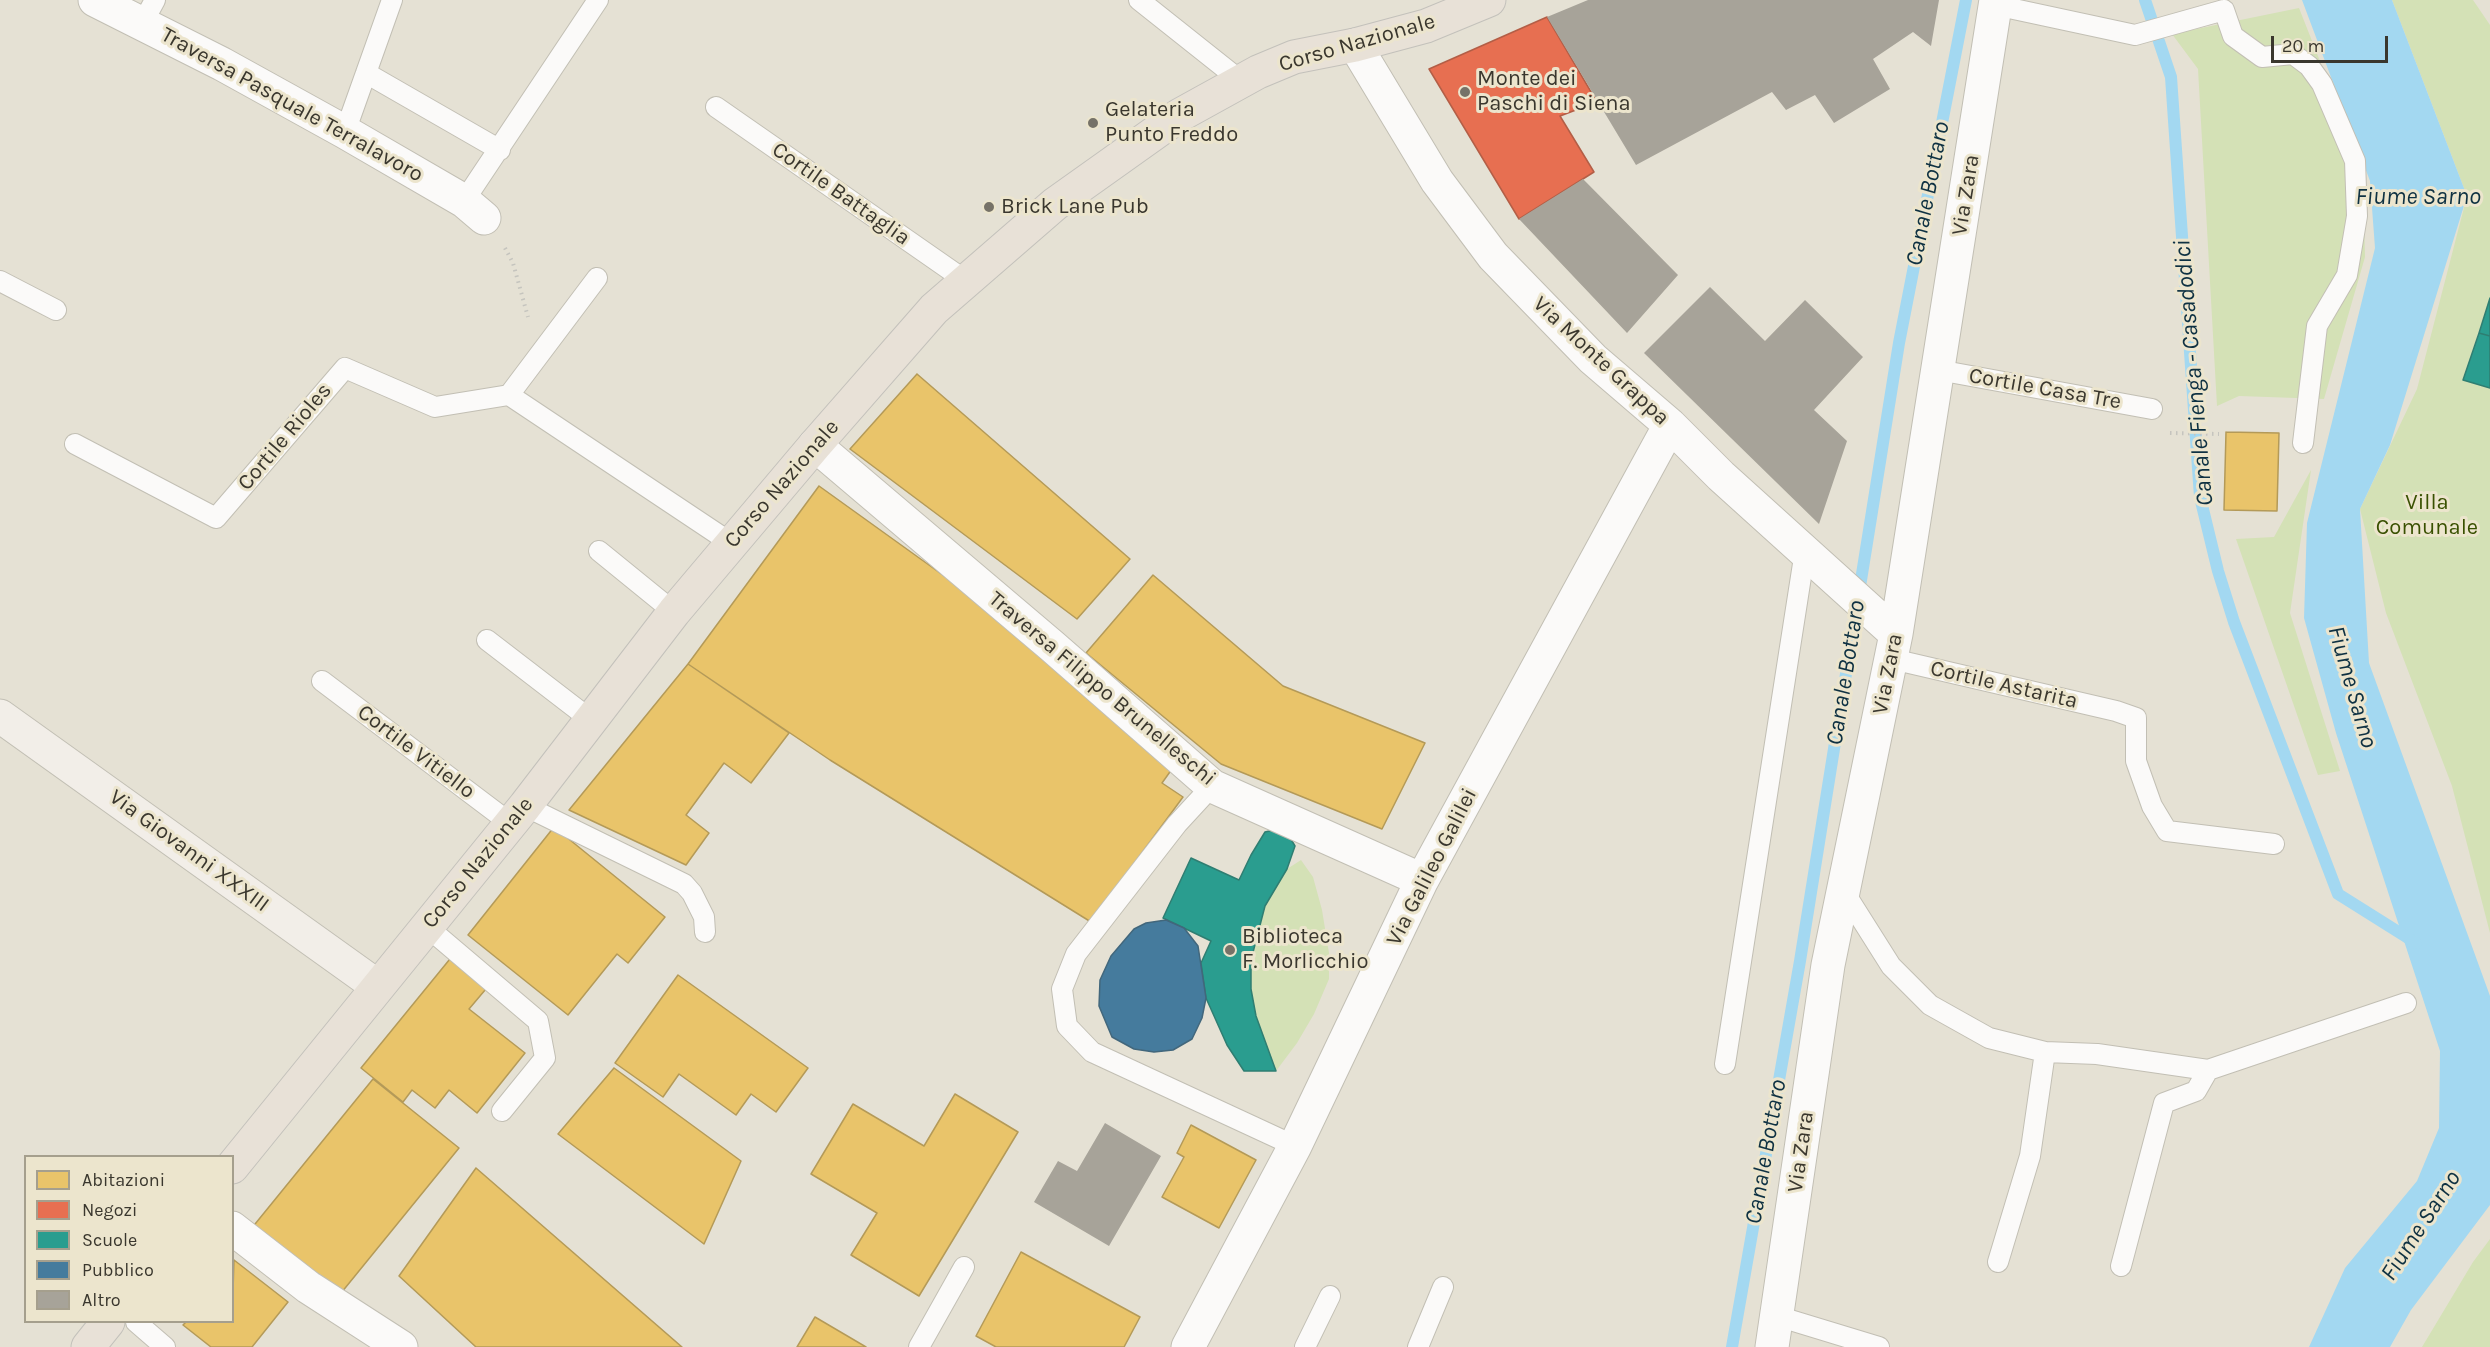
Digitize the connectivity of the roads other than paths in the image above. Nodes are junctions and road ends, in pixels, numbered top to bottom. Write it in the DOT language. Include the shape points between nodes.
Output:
graph roads {
  1 [pos="95,0"];
  2 [pos="392,0"];
  3 [pos="598,0"];
  4 [pos="1139,0"];
  5 [pos="1489,0"];
  6 [pos="1996,2"];
  7 [pos="149,12"];
  8 [pos="1355,45"];
  9 [pos="366,73"];
  10 [pos="1241,81"];
  11 [pos="716,107"];
  12 [pos="345,132"];
  13 [pos="500,150"];
  14 [pos="475,210"];
  15 [pos="597,278"];
  16 [pos="0,281"];
  17 [pos="966,281"];
  18 [pos="56,310"];
  19 [pos="1938,370"];
  20 [pos="509,395"];
  21 [pos="2152,409"];
  22 [pos="1670,425"];
  23 [pos="2303,442"];
  24 [pos="75,444"];
  25 [pos="815,445"];
  26 [pos="731,543"];
  27 [pos="599,551"];
  28 [pos="1805,551"];
  29 [pos="674,612"];
  30 [pos="487,640"];
  31 [pos="1894,646"];
  32 [pos="322,681"];
  33 [pos="0,716"];
  34 [pos="591,720"];
  35 [pos="1212,786"];
  36 [pos="518,815"];
  37 [pos="2274,844"];
  38 [pos="1422,880"];
  39 [pos="1843,890"];
  40 [pos="426,926"];
  41 [pos="705,933"];
  42 [pos="377,986"];
  43 [pos="2406,1003"];
  44 [pos="2046,1052"];
  45 [pos="1725,1064"];
  46 [pos="2208,1070"];
  47 [pos="502,1111"];
  48 [pos="1295,1146"];
  49 [pos="234,1165"];
  50 [pos="234,1230"];
  51 [pos="1998,1262"];
  52 [pos="2121,1266"];
  53 [pos="964,1267"];
  54 [pos="1443,1287"];
  55 [pos="1330,1296"];
  56 [pos="107,1323"];
  57 [pos="137,1323"];
  58 [pos="1774,1332"];
  59 [pos="88,1347"];
  60 [pos="165,1347"];
  61 [pos="401,1347"];
  62 [pos="919,1347"];
  63 [pos="1188,1347"];
  64 [pos="1305,1347"];
  65 [pos="1418,1347"];
  66 [pos="1879,1347"];
  1 -- 7 [label="street, Traversa Pasquale Terralavoro"];
  2 -- 9 [label="lane"];
  3 -- 13 [label="lane"];
  4 -- 10 [label="lane"];
  5 -- 8 [label="main road, Corso Nazionale" via="1426,26"];
  6 -- 19 [label="street, Via Zara"];
  6 -- 23 [label="lane" via="2135,35 2224,10 2233,36 2262,57 2293,54 2322,84 2355,161 2357,216 2347,275 2317,326"];
  7 -- 12 [label="street, Traversa Pasquale Terralavoro" via="222,64"];
  8 -- 10 [label="main road, Corso Nazionale" via="1294,57"];
  8 -- 22 [label="street, Via Monte Grappa" via="1437,181 1493,256 1593,359"];
  9 -- 12 [label="lane"];
  9 -- 13 [label="lane"];
  10 -- 17 [label="main road, Corso Nazionale" via="1180,114 1055,204"];
  11 -- 17 [label="lane, Cortile Battaglia"];
  12 -- 14 [label="street, Traversa Pasquale Terralavoro"];
  13 -- 14 [label="lane"];
  15 -- 20 [label="lane"];
  16 -- 18 [label="lane"];
  17 -- 25 [label="main road, Corso Nazionale" via="934,309"];
  19 -- 21 [label="lane, Cortile Casa Tre"];
  19 -- 31 [label="street, Via Zara"];
  20 -- 24 [label="lane, Cortile Rioles" via="435,407 345,368 216,518"];
  20 -- 26 [label="lane"];
  22 -- 28 [label="street, Via Monte Grappa"];
  22 -- 38 [label="street, Via Galileo Galilei"];
  25 -- 26 [label="main road, Corso Nazionale"];
  25 -- 35 [label="street, Traversa Filippo Brunelleschi"];
  26 -- 29 [label="main road, Corso Nazionale"];
  27 -- 29 [label="lane"];
  28 -- 31 [label="street, Via Monte Grappa"];
  28 -- 45 [label="lane"];
  29 -- 34 [label="main road, Corso Nazionale"];
  30 -- 34 [label="lane"];
  31 -- 37 [label="lane, Cortile Astarita" via="2136,718 2136,761 2152,806 2167,831"];
  31 -- 39 [label="street, Via Zara"];
  32 -- 36 [label="lane, Cortile Vitiello"];
  33 -- 42 [label="main road, Via Giovanni XXXIII"];
  34 -- 36 [label="main road, Corso Nazionale"];
  35 -- 38 [label="street, Traversa Filippo Brunelleschi"];
  35 -- 48 [label="lane" via="1177,824 1076,954 1062,988 1067,1026 1092,1052"];
  36 -- 40 [label="main road, Corso Nazionale"];
  36 -- 41 [label="lane, Cortile Vitiello" via="684,884 704,917"];
  38 -- 48 [label="street, Via Galileo Galilei"];
  39 -- 44 [label="lane" via="1891,966 1930,1005 1989,1038"];
  39 -- 58 [label="street, Via Zara" via="1828,965"];
  40 -- 42 [label="main road, Corso Nazionale"];
  40 -- 47 [label="lane" via="538,1021 545,1058"];
  42 -- 49 [label="main road, Corso Nazionale"];
  43 -- 46 [label="lane"];
  44 -- 46 [label="lane" via="2097,1054"];
  44 -- 51 [label="lane" via="2030,1155"];
  46 -- 52 [label="lane" via="2196,1091 2164,1103"];
  48 -- 63 [label="street, Via Galileo Galilei"];
  50 -- 61 [label="street" via="308,1287"];
  53 -- 62 [label="lane"];
  54 -- 65 [label="lane"];
  55 -- 64 [label="lane"];
  56 -- 59 [label="main road"];
  57 -- 60 [label="lane"];
  58 -- 66 [label="lane"];
}
